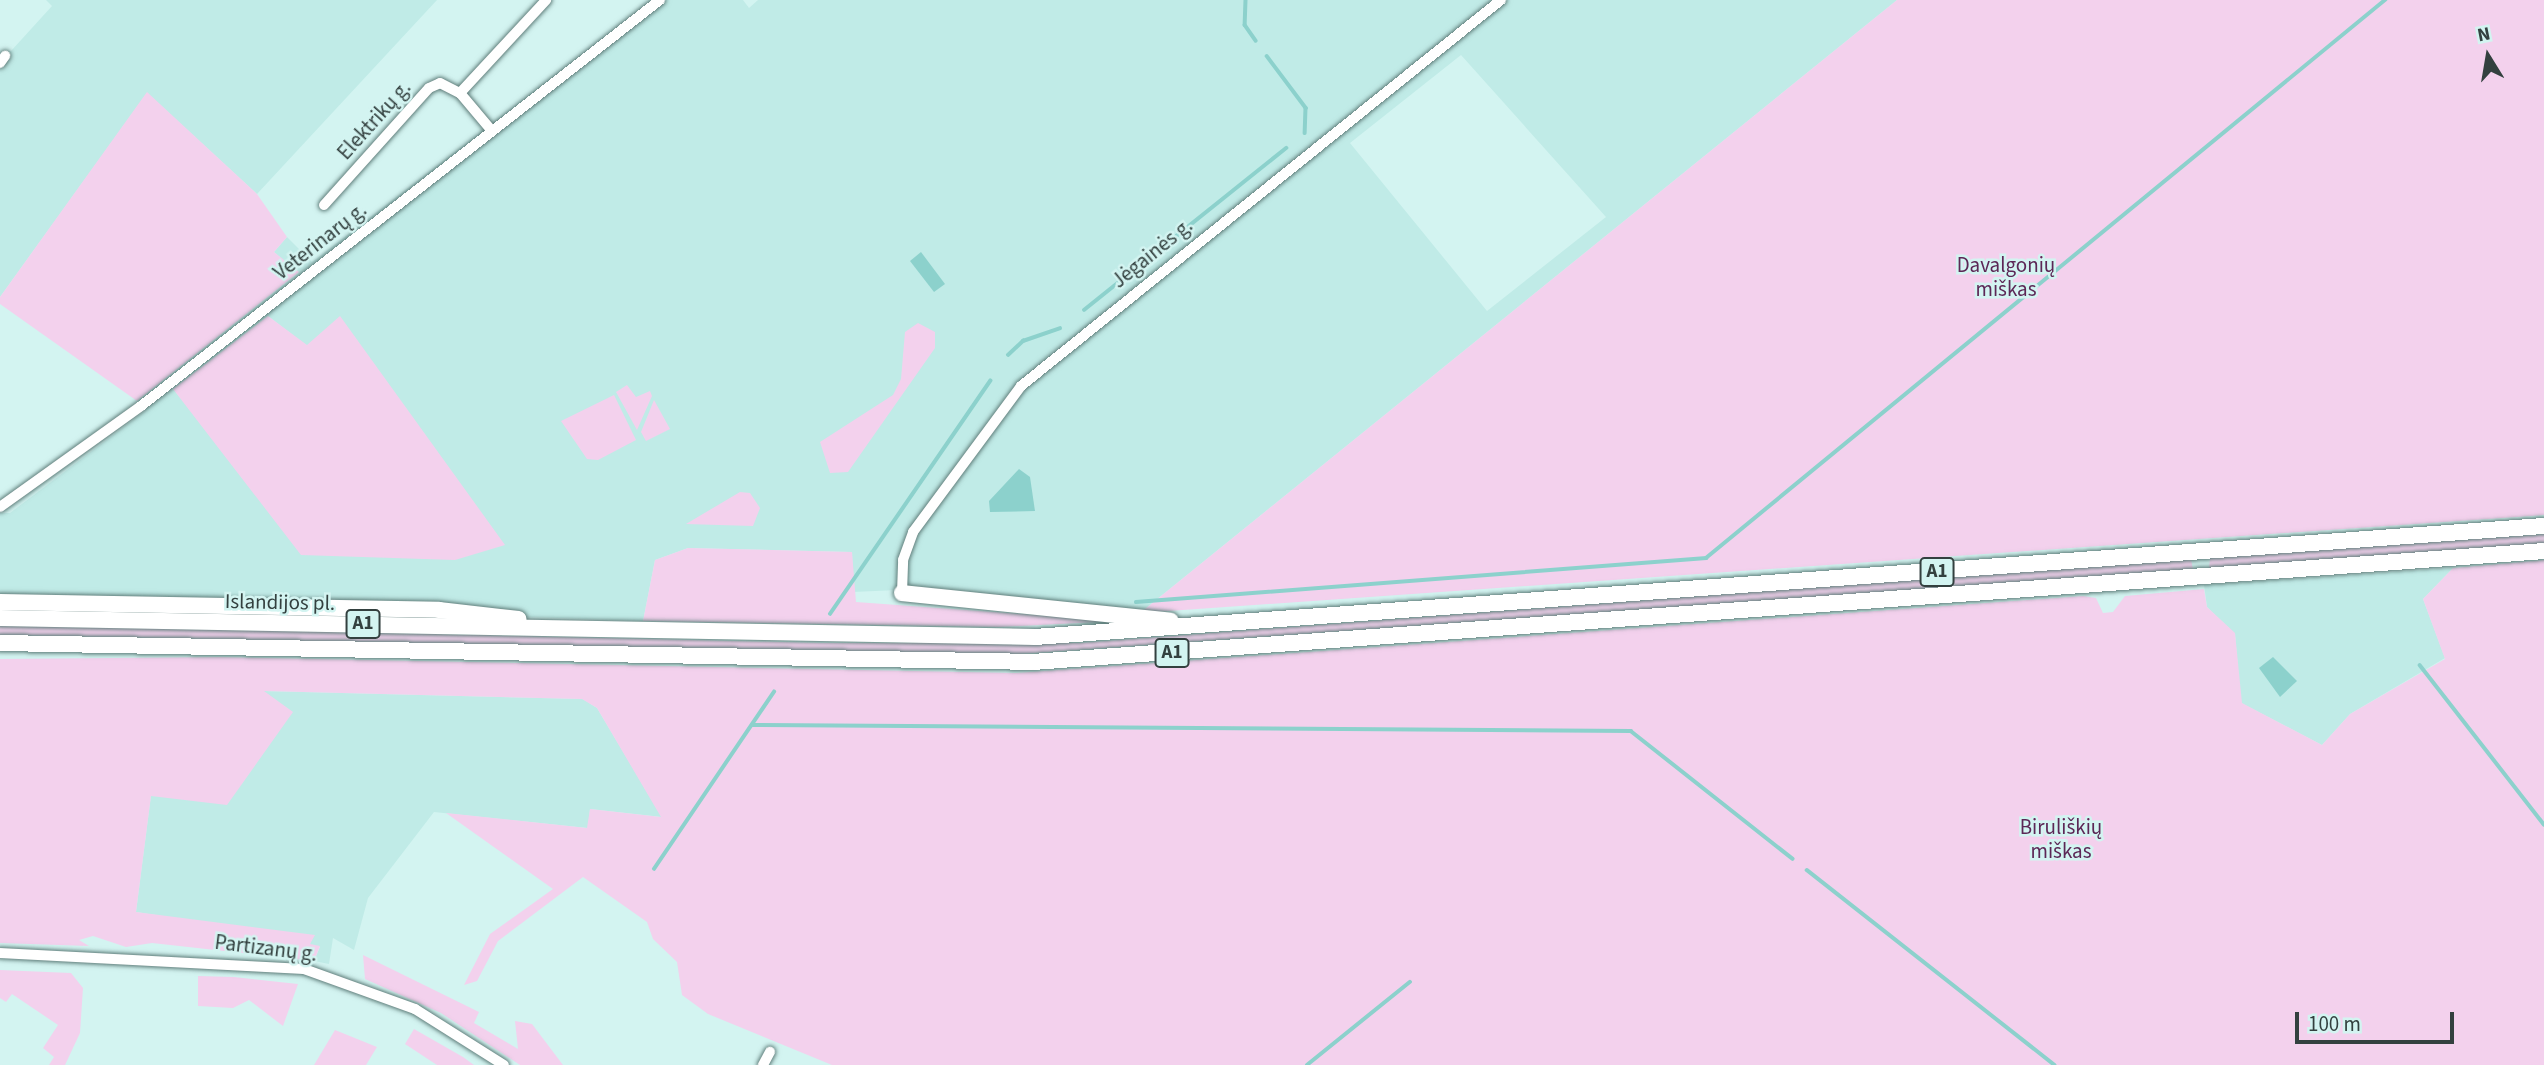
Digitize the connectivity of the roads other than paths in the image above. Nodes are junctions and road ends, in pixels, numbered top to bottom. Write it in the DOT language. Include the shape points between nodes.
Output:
graph roads {
  1 [pos="546,0"];
  2 [pos="660,0"];
  3 [pos="1501,0"];
  4 [pos="460,93"];
  5 [pos="492,131"];
  6 [pos="324,205"];
  7 [pos="0,507"];
  8 [pos="2544,526"];
  9 [pos="2544,551"];
  10 [pos="902,593"];
  11 [pos="0,602"];
  12 [pos="0,618"];
  13 [pos="1208,626"];
  14 [pos="617,631"];
  15 [pos="0,643"];
  16 [pos="0,953"];
  17 [pos="771,1052"];
  18 [pos="504,1065"];
  19 [pos="763,1065"];
  1 -- 4 [label="street"];
  2 -- 5 [label="street, Veterinarų g."];
  3 -- 10 [label="street, Jėgainės g." via="1021,386 913,532 903,560"];
  4 -- 5 [label="street"];
  4 -- 6 [label="street, Elektrikų g." via="440,83 429,88"];
  5 -- 7 [label="street, Veterinarų g."];
  8 -- 13 [label="highway, A1"];
  9 -- 15 [label="highway, A1" via="1033,662"];
  10 -- 13 [label="highway"];
  11 -- 14 [label="highway" via="439,610"];
  12 -- 14 [label="highway, Islandijos pl. / A1"];
  13 -- 14 [label="highway, Islandijos pl. / A1" via="1035,637"];
  16 -- 18 [label="street, Partizanų g." via="304,969 415,1009"];
  17 -- 19 [label="street"];
}
